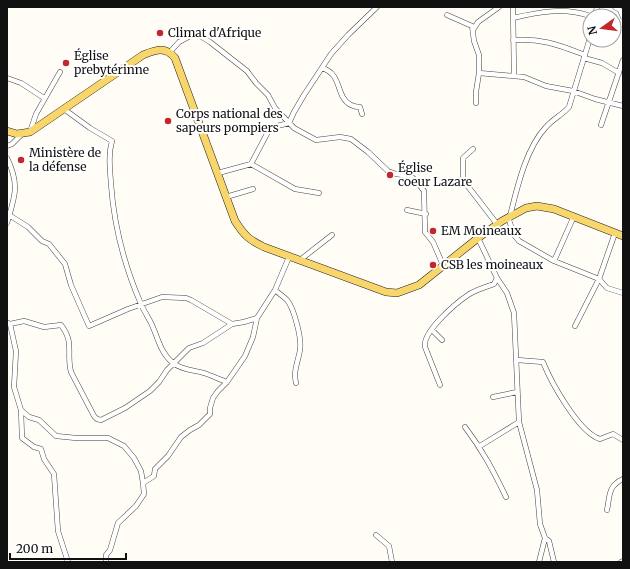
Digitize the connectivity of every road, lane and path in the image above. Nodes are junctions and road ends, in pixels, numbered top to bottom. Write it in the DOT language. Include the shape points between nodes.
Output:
graph roads {
  1 [pos="377,7"];
  2 [pos="499,7"];
  3 [pos="513,7"];
  4 [pos="615,7"];
  5 [pos="582,13"];
  6 [pos="447,15"];
  7 [pos="623,17"];
  8 [pos="513,18"];
  9 [pos="473,30"];
  10 [pos="513,40"];
  11 [pos="587,48"];
  12 [pos="170,52"];
  13 [pos="585,57"];
  14 [pos="623,60"];
  15 [pos="322,68"];
  16 [pos="60,72"];
  17 [pos="619,73"];
  18 [pos="479,74"];
  19 [pos="514,75"];
  20 [pos="7,78"];
  21 [pos="574,91"];
  22 [pos="44,98"];
  23 [pos="476,103"];
  24 [pos="609,103"];
  25 [pos="623,106"];
  26 [pos="64,109"];
  27 [pos="362,114"];
  28 [pos="289,123"];
  29 [pos="601,125"];
  30 [pos="7,131"];
  31 [pos="30,132"];
  32 [pos="22,134"];
  33 [pos="7,146"];
  34 [pos="473,149"];
  35 [pos="7,158"];
  36 [pos="251,164"];
  37 [pos="218,173"];
  38 [pos="253,189"];
  39 [pos="319,193"];
  40 [pos="226,197"];
  41 [pos="407,210"];
  42 [pos="426,214"];
  43 [pos="9,215"];
  44 [pos="509,216"];
  45 [pos="574,216"];
  46 [pos="7,223"];
  47 [pos="497,224"];
  48 [pos="615,233"];
  49 [pos="332,235"];
  50 [pos="623,236"];
  51 [pos="478,238"];
  52 [pos="289,257"];
  53 [pos="300,260"];
  54 [pos="554,261"];
  55 [pos="443,265"];
  56 [pos="497,278"];
  57 [pos="599,279"];
  58 [pos="274,290"];
  59 [pos="623,293"];
  60 [pos="142,305"];
  61 [pos="257,318"];
  62 [pos="8,323"];
  63 [pos="232,324"];
  64 [pos="575,326"];
  65 [pos="432,330"];
  66 [pos="442,340"];
  67 [pos="517,360"];
  68 [pos="173,363"];
  69 [pos="227,382"];
  70 [pos="296,383"];
  71 [pos="440,385"];
  72 [pos="517,392"];
  73 [pos="493,397"];
  74 [pos="21,410"];
  75 [pos="519,422"];
  76 [pos="465,427"];
  77 [pos="623,440"];
  78 [pos="480,446"];
  79 [pos="623,479"];
  80 [pos="143,483"];
  81 [pos="506,497"];
  82 [pos="607,510"];
  83 [pos="376,535"];
  84 [pos="545,538"];
  85 [pos="68,562"];
  86 [pos="106,562"];
  87 [pos="392,562"];
  88 [pos="539,562"];
  89 [pos="554,562"];
  1 -- 15 [label="street" via="348,36"];
  2 -- 9 [label="street" via="478,22"];
  3 -- 8 [label="street"];
  4 -- 7 [label="street" via="620,10"];
  5 -- 8 [label="street" via="550,11"];
  6 -- 9 [label="street" via="472,26"];
  8 -- 10 [label="street"];
  9 -- 18 [label="street" via="479,55"];
  10 -- 13 [label="street" via="527,39 554,43"];
  10 -- 19 [label="street"];
  11 -- 13 [label="street"];
  12 -- 26 [label="main road" via="159,49 143,55"];
  12 -- 28 [label="street" via="179,42 197,34 247,71"];
  12 -- 37 [label="main road" via="175,58"];
  13 -- 17 [label="street"];
  13 -- 21 [label="street"];
  14 -- 17 [label="street"];
  15 -- 27 [label="street" via="338,82 340,92 346,101 360,107"];
  15 -- 28 [label="street"];
  16 -- 22 [label="street"];
  17 -- 24 [label="street"];
  18 -- 19 [label="street"];
  18 -- 23 [label="street"];
  19 -- 21 [label="street" via="546,86"];
  20 -- 22 [label="street"];
  21 -- 24 [label="street"];
  21 -- 44 [label="street" via="569,107 546,127 537,140 522,174"];
  22 -- 31 [label="street"];
  24 -- 25 [label="street"];
  24 -- 29 [label="street"];
  26 -- 31 [label="main road"];
  26 -- 60 [label="street" via="112,141 110,165 113,209 127,269"];
  28 -- 36 [label="street" via="269,130"];
  28 -- 42 [label="street" via="316,140 340,137 351,139 388,171 413,178 424,191"];
  30 -- 32 [label="main road"];
  31 -- 32 [label="main road"];
  32 -- 33 [label="street"];
  34 -- 47 [label="street" via="463,158 463,180"];
  35 -- 43 [label="street" via="16,190"];
  36 -- 37 [label="street"];
  36 -- 39 [label="street" via="295,189"];
  37 -- 40 [label="main road"];
  38 -- 40 [label="street"];
  40 -- 52 [label="main road" via="243,234 252,241"];
  41 -- 42 [label="street"];
  42 -- 55 [label="street" via="426,232 434,242"];
  43 -- 46 [label="street"];
  43 -- 60 [label="street" via="28,227 42,241 50,244 65,264 89,326"];
  44 -- 45 [label="main road" via="537,206"];
  44 -- 47 [label="main road"];
  44 -- 54 [label="street" via="514,235 519,241"];
  45 -- 48 [label="main road"];
  45 -- 54 [label="street"];
  47 -- 51 [label="main road"];
  48 -- 50 [label="main road"];
  48 -- 57 [label="street"];
  49 -- 53 [label="street"];
  51 -- 55 [label="main road"];
  51 -- 56 [label="street"];
  52 -- 53 [label="main road"];
  52 -- 58 [label="street"];
  53 -- 55 [label="main road" via="386,292 397,293 418,285"];
  54 -- 57 [label="street"];
  56 -- 65 [label="street" via="494,284 469,294 454,306"];
  56 -- 67 [label="street" via="507,293 514,313"];
  57 -- 59 [label="street" via="607,288"];
  57 -- 64 [label="street"];
  58 -- 61 [label="street"];
  58 -- 70 [label="street" via="287,300 299,330 300,349 294,376"];
  60 -- 63 [label="street" via="162,297 186,298"];
  60 -- 68 [label="street" via="163,352"];
  61 -- 63 [label="street"];
  61 -- 69 [label="street" via="245,356"];
  62 -- 68 [label="street" via="24,321 44,327 61,325 69,338 71,372 94,416 101,420 144,396 159,382"];
  62 -- 74 [label="street" via="16,351 14,387"];
  63 -- 68 [label="street" via="203,343 189,348"];
  65 -- 66 [label="street"];
  65 -- 71 [label="street" via="424,343"];
  67 -- 72 [label="street"];
  67 -- 77 [label="street" via="543,362 565,404 591,435 600,439 613,434"];
  68 -- 69 [label="street" via="185,370"];
  69 -- 80 [label="street" via="211,402 210,414 181,437 155,469 154,476"];
  72 -- 73 [label="street"];
  72 -- 75 [label="street"];
  74 -- 80 [label="street" via="29,417 39,420 56,436 108,438 124,446 141,471"];
  74 -- 85 [label="street" via="22,438 41,449 54,474 58,532"];
  75 -- 78 [label="street"];
  75 -- 84 [label="street" via="537,490 540,524"];
  76 -- 78 [label="street"];
  78 -- 81 [label="street"];
  79 -- 82 [label="street" via="611,488"];
  80 -- 86 [label="street" via="144,494 136,506 118,523 106,555"];
  83 -- 87 [label="street" via="389,546"];
  84 -- 88 [label="street"];
  84 -- 89 [label="street" via="549,541"];
}
